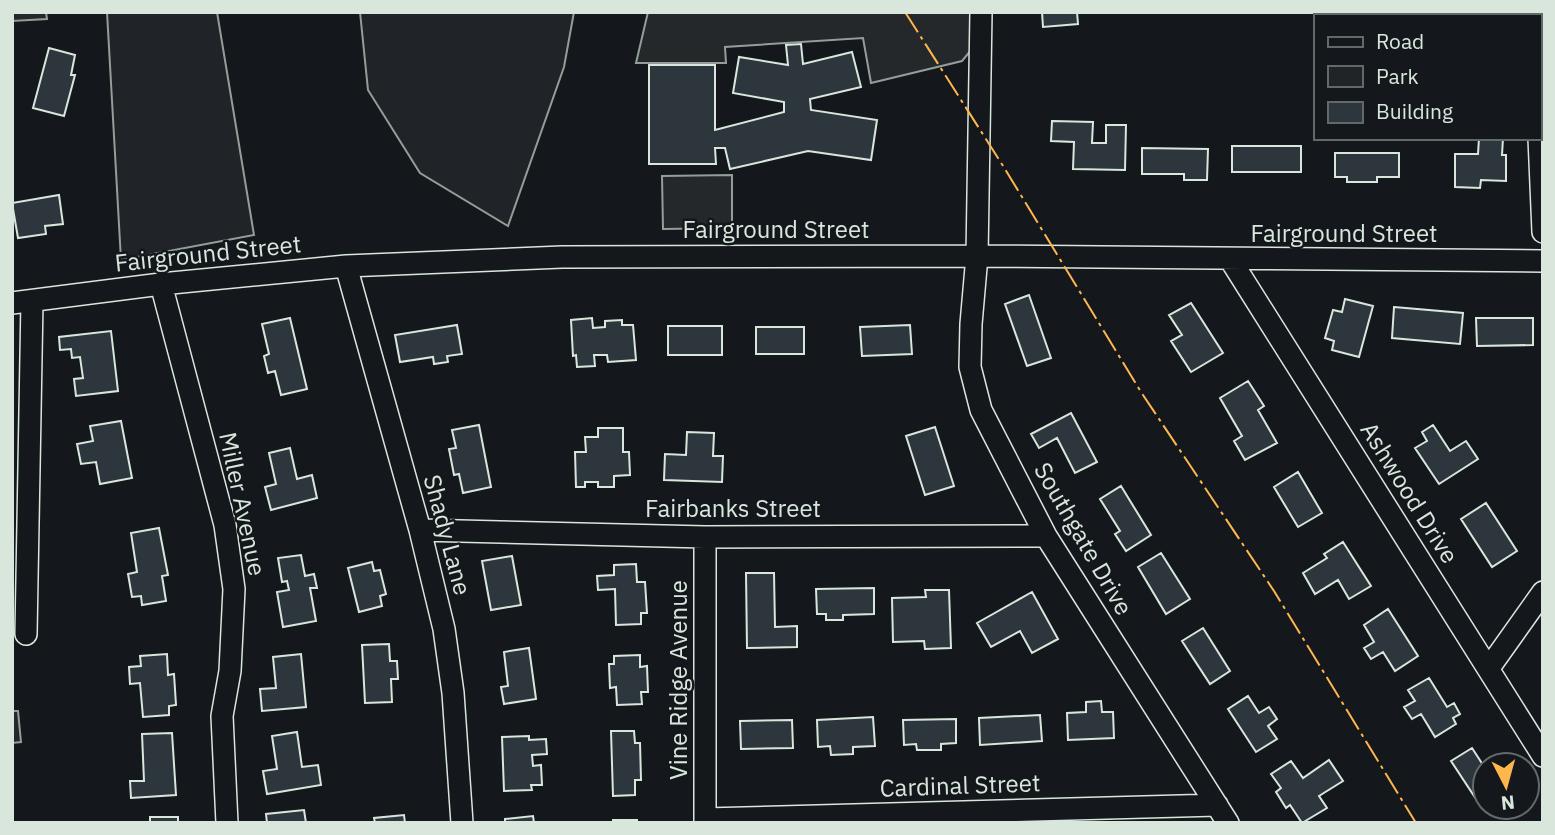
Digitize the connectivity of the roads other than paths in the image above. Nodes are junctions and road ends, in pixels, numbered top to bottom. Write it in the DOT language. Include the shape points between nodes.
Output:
graph roads {
  1 [pos="981,12"];
  2 [pos="1539,140"];
  3 [pos="1543,232"];
  4 [pos="977,256"];
  5 [pos="1230,259"];
  6 [pos="1543,261"];
  7 [pos="346,267"];
  8 [pos="161,284"];
  9 [pos="22,302"];
  10 [pos="419,530"];
  11 [pos="1046,536"];
  12 [pos="705,537"];
  13 [pos="1543,592"];
  14 [pos="26,634"];
  15 [pos="1489,668"];
  16 [pos="1543,756"];
  17 [pos="1223,814"];
  18 [pos="705,821"];
  19 [pos="227,823"];
  20 [pos="462,823"];
  1 -- 4 [label="street, Southgate Drive"];
  2 -- 3 [label="street"];
  4 -- 5 [label="street, Fairground Street"];
  4 -- 7 [label="street, Fairground Street" via="562,257"];
  4 -- 11 [label="street, Southgate Drive" via="970,367 981,411"];
  5 -- 6 [label="street, Fairground Street"];
  5 -- 15 [label="street, Ashwood Drive"];
  7 -- 8 [label="street, Fairground Street"];
  7 -- 10 [label="street, Shady Lane"];
  8 -- 9 [label="street, Fairground Street"];
  8 -- 19 [label="street, Miller Avenue" via="225,525 234,589 230,671 222,716"];
  9 -- 14 [label="street"];
  10 -- 12 [label="street, Fairbanks Street"];
  10 -- 20 [label="street, Shady Lane" via="444,629"];
  11 -- 12 [label="street, Fairbanks Street"];
  11 -- 17 [label="street, Southgate Drive"];
  12 -- 18 [label="street, Vine Ridge Avenue"];
  13 -- 15 [label="street"];
  15 -- 16 [label="street, Ashwood Drive"];
  17 -- 18 [label="street, Cardinal Street"];
}
